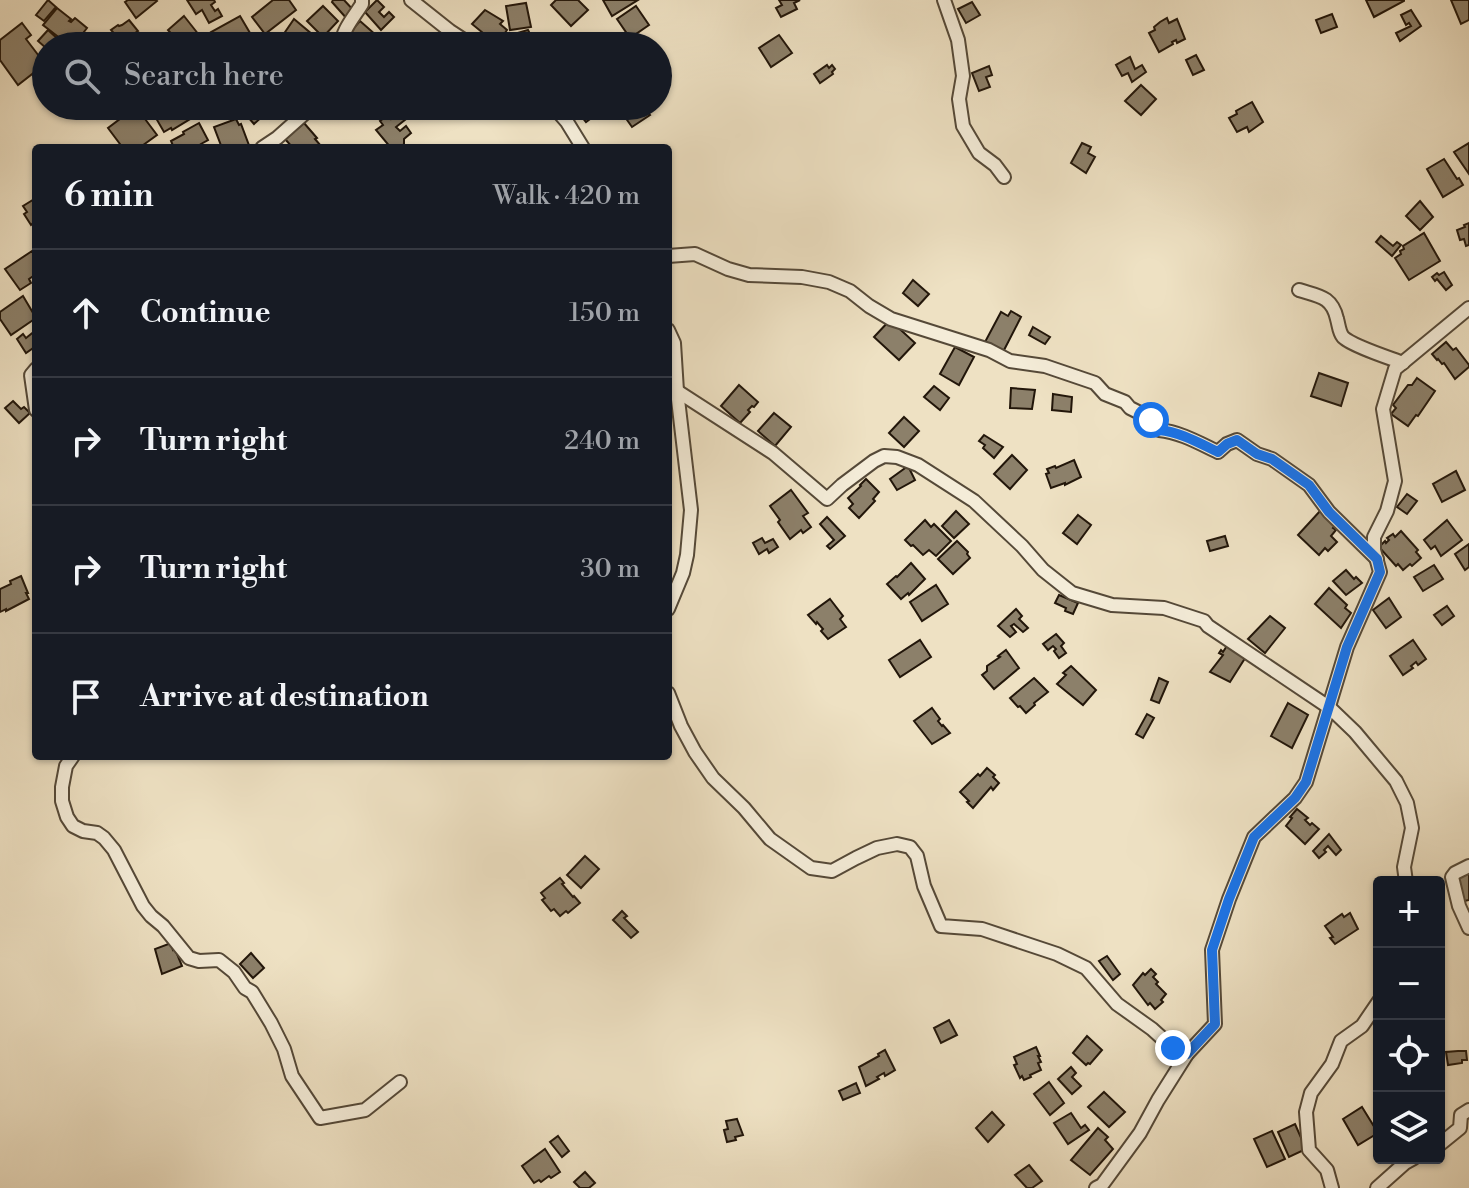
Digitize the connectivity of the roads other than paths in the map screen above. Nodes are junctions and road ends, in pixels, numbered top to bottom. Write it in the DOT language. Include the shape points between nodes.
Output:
graph roads {
  1 [pos="362,0"];
  2 [pos="411,0"];
  3 [pos="944,0"];
  4 [pos="344,32"];
  5 [pos="452,32"];
  6 [pos="297,120"];
  7 [pos="565,120"];
  8 [pos="268,144"];
  9 [pos="581,144"];
  10 [pos="1004,177"];
  11 [pos="672,256"];
  12 [pos="1299,290"];
  13 [pos="1469,308"];
  14 [pos="672,339"];
  15 [pos="1403,363"];
  16 [pos="677,391"];
  17 [pos="1377,559"];
  18 [pos="672,599"];
  19 [pos="672,703"];
  20 [pos="1330,708"];
  21 [pos="70,760"];
  22 [pos="1469,866"];
  23 [pos="1405,876"];
  24 [pos="1469,928"];
  25 [pos="1373,1010"];
  26 [pos="1187,1054"];
  27 [pos="400,1082"];
  28 [pos="1469,1110"];
  29 [pos="1445,1140"];
  30 [pos="1404,1164"];
  31 [pos="1096,1188"];
  32 [pos="1332,1188"];
  33 [pos="1377,1188"];
  1 -- 4 [label="street"];
  2 -- 5 [label="street"];
  3 -- 10 [label="street" via="958,40 963,126 979,153"];
  6 -- 8 [label="street"];
  7 -- 9 [label="street"];
  11 -- 17 [label="street" via="695,254 749,275 829,282 891,319 1010,361 1095,383 1159,430 1218,452 1237,440 1309,485"];
  12 -- 15 [label="street" via="1330,302 1348,341"];
  13 -- 15 [label="street"];
  14 -- 16 [label="street"];
  15 -- 17 [label="street" via="1395,369 1383,409 1395,481 1374,537"];
  16 -- 18 [label="street" via="691,510 687,555"];
  16 -- 20 [label="street" via="773,453 827,499 884,456 918,465 974,501 1072,593 1112,605 1164,608 1204,621"];
  17 -- 20 [label="street" via="1380,572 1347,647"];
  19 -- 26 [label="street" via="713,778 770,839 811,868 832,871 877,848 910,847 941,926 982,929 1086,968 1117,1004"];
  20 -- 23 [label="street" via="1396,781 1407,803 1412,828"];
  20 -- 26 [label="street" via="1306,782 1254,837 1212,950 1215,1024"];
  21 -- 27 [label="street" via="62,801 73,826 104,838 143,906 189,958 219,960 252,992 284,1049 292,1076 320,1118 365,1110"];
  22 -- 24 [label="street" via="1452,877"];
  25 -- 32 [label="street" via="1341,1041 1306,1112 1309,1150 1327,1170"];
  26 -- 31 [label="street" via="1140,1133"];
  28 -- 29 [label="street" via="1461,1115 1460,1128"];
  30 -- 33 [label="street"];
}
